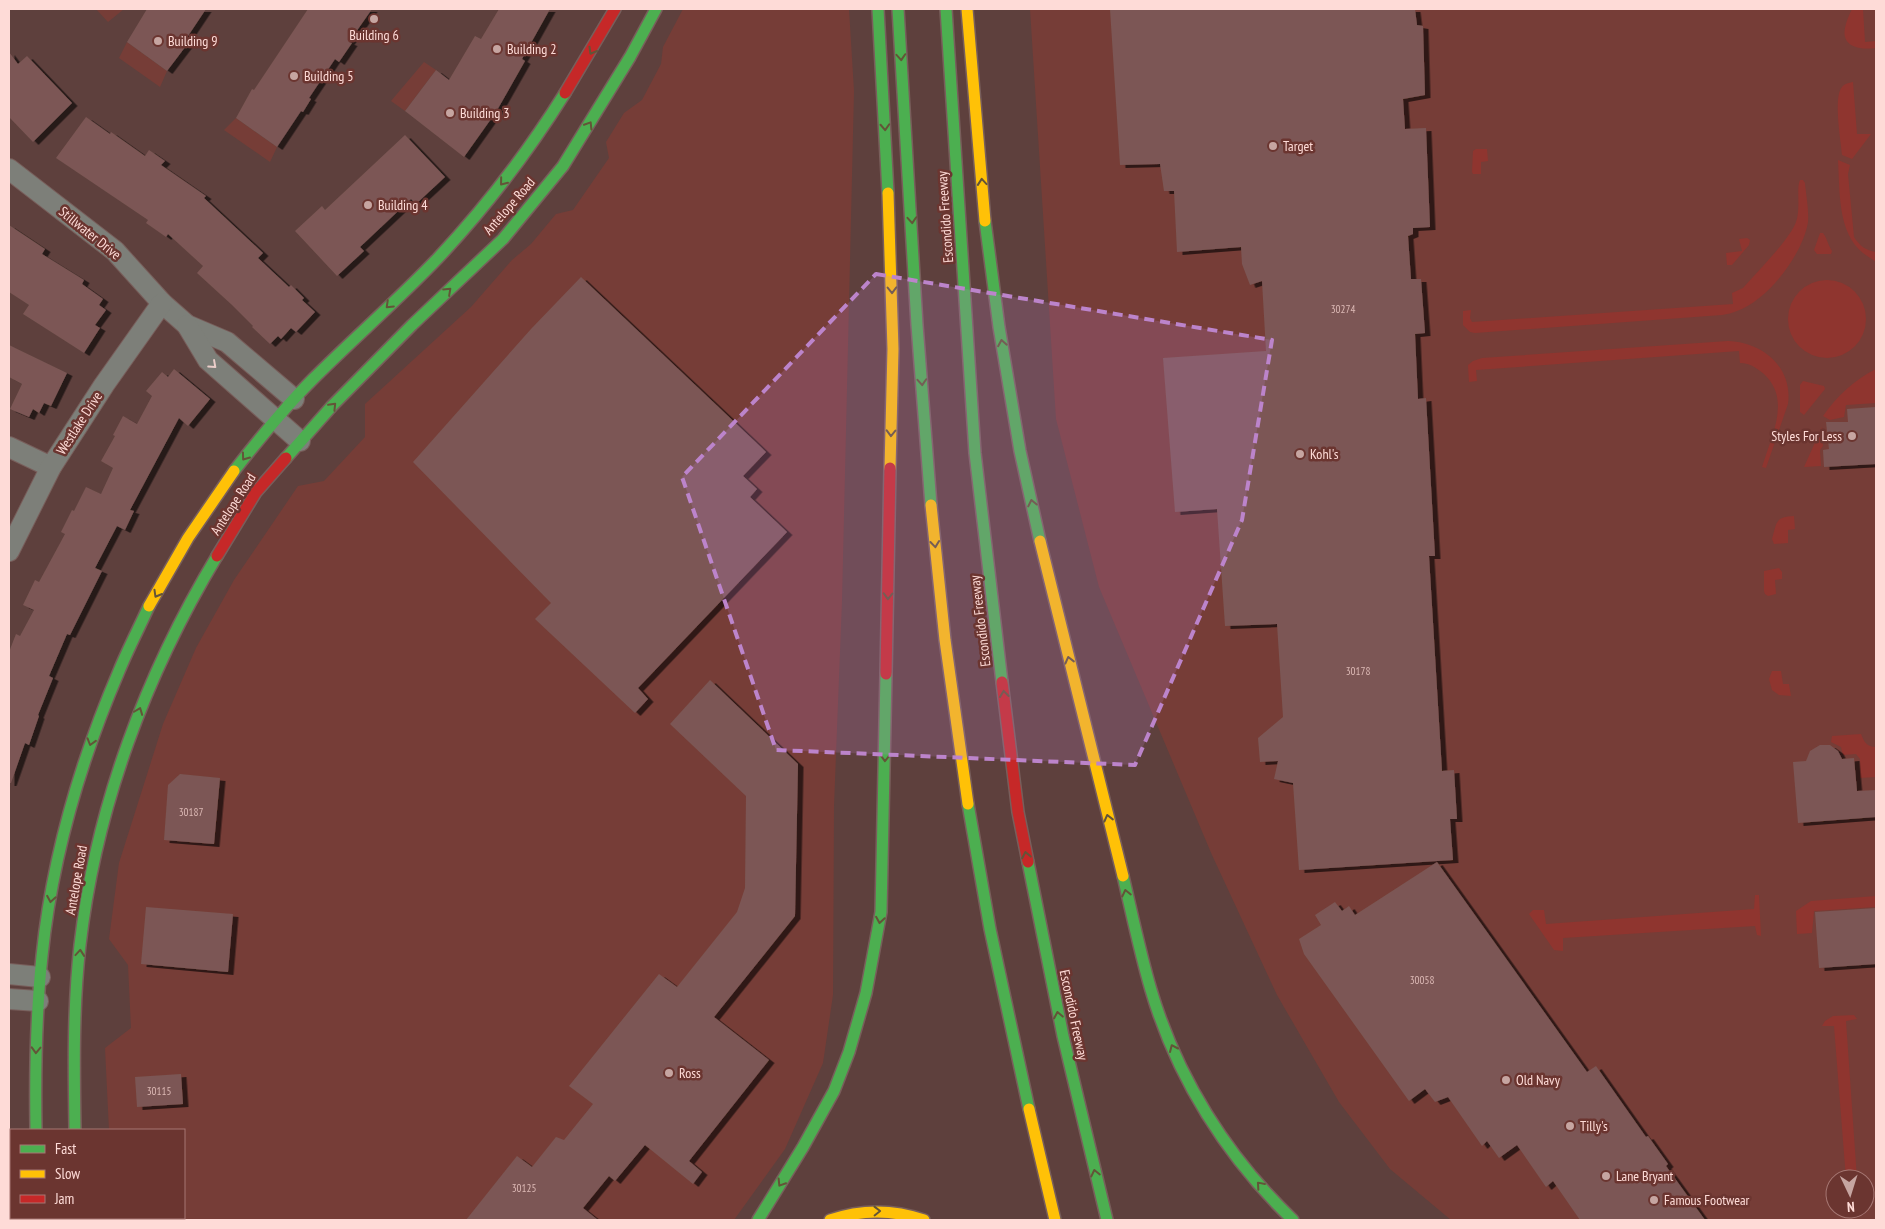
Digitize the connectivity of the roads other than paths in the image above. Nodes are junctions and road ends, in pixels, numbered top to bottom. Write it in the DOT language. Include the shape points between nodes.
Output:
graph roads {
  1 [pos="615,9"];
  2 [pos="656,9"];
  3 [pos="878,9"];
  4 [pos="898,9"];
  5 [pos="946,9"];
  6 [pos="968,9"];
  7 [pos="9,168"];
  8 [pos="162,303"];
  9 [pos="187,325"];
  10 [pos="294,399"];
  11 [pos="275,419"];
  12 [pos="300,441"];
  13 [pos="9,446"];
  14 [pos="51,467"];
  15 [pos="9,551"];
  16 [pos="74,795"];
  17 [pos="79,815"];
  18 [pos="9,974"];
  19 [pos="65,986"];
  20 [pos="42,991"];
  21 [pos="9,999"];
  22 [pos="76,1002"];
  23 [pos="36,1129"];
  24 [pos="75,1129"];
  25 [pos="1103,1207"];
  26 [pos="758,1220"];
  27 [pos="830,1220"];
  28 [pos="924,1220"];
  29 [pos="1055,1220"];
  30 [pos="1107,1220"];
  31 [pos="1112,1220"];
  32 [pos="1293,1220"];
  1 -- 10 [label="main road, Antelope Road, one-way" via="551,118 469,224"];
  12 -- 2 [label="main road, Antelope Road, one-way" via="412,325 503,239 563,166"];
  3 -- 26 [label="main road, one-way" via="891,251 892,349 881,912 874,960 842,1071 828,1103"];
  4 -- 29 [label="main road, one-way" via="926,446 946,649 976,859 1002,996"];
  25 -- 5 [label="main road, Escondido Freeway, one-way" via="1063,1036 1018,812 975,452"];
  32 -- 6 [label="main road, one-way" via="1259,1184 1209,1116 1186,1077 1151,990 1020,451 985,217"];
  7 -- 8 [label="street, Stillwater Drive" via="115,250"];
  8 -- 9 [label="street, Stillwater Drive"];
  8 -- 14 [label="street, Westlake Drive"];
  9 -- 10 [label="street, Stillwater Drive" via="227,342"];
  9 -- 11 [label="street, Stillwater Drive, one-way" via="208,360"];
  10 -- 11 [label="main road, Antelope Road"];
  11 -- 12 [label="street, Stillwater Drive"];
  11 -- 16 [label="main road, Antelope Road, one-way" via="192,533 151,604 94,730"];
  22 -- 12 [label="main road, Antelope Road, one-way" via="80,945 93,863 112,789 139,710 170,642 210,568 256,492"];
  13 -- 14 [label="street"];
  14 -- 15 [label="street, Westlake Drive"];
  16 -- 17 [label="main road"];
  16 -- 20 [label="main road, Antelope Road, one-way" via="56,869 43,950"];
  18 -- 20 [label="street"];
  19 -- 22 [label="main road"];
  20 -- 21 [label="street"];
  20 -- 23 [label="main road, Antelope Road, one-way" via="35,1080"];
  22 -- 24 [label="main road, Antelope Road"];
  25 -- 30 [label="main road, Escondido Freeway"];
  25 -- 31 [label="main road"];
  27 -- 28 [label="main road, one-way" via="881,1211 903,1213"];
}
